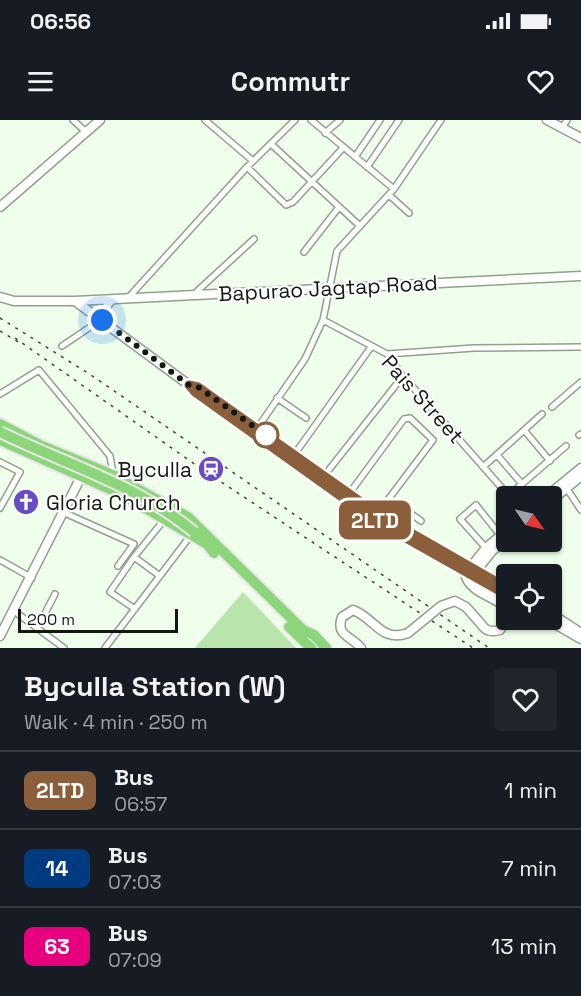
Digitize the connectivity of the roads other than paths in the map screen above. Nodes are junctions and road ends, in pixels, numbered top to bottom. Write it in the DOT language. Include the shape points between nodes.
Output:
graph roads {
  1 [pos="74,120"];
  2 [pos="100,120"];
  3 [pos="206,120"];
  4 [pos="296,120"];
  5 [pos="310,120"];
  6 [pos="340,120"];
  7 [pos="380,120"];
  8 [pos="399,120"];
  9 [pos="441,120"];
  10 [pos="547,120"];
  11 [pos="565,124"];
  12 [pos="86,132"];
  13 [pos="326,134"];
  14 [pos="581,138"];
  15 [pos="271,144"];
  16 [pos="343,148"];
  17 [pos="355,157"];
  18 [pos="253,161"];
  19 [pos="247,167"];
  20 [pos="367,167"];
  21 [pos="311,182"];
  22 [pos="394,189"];
  23 [pos="389,195"];
  24 [pos="0,207"];
  25 [pos="339,207"];
  26 [pos="409,213"];
  27 [pos="360,226"];
  28 [pos="254,238"];
  29 [pos="304,252"];
  30 [pos="581,276"];
  31 [pos="329,288"];
  32 [pos="193,295"];
  33 [pos="0,297"];
  34 [pos="128,298"];
  35 [pos="115,299"];
  36 [pos="75,301"];
  37 [pos="0,302"];
  38 [pos="323,320"];
  39 [pos="105,321"];
  40 [pos="62,345"];
  41 [pos="371,347"];
  42 [pos="581,347"];
  43 [pos="387,354"];
  44 [pos="403,376"];
  45 [pos="581,382"];
  46 [pos="0,393"];
  47 [pos="277,398"];
  48 [pos="552,407"];
  49 [pos="542,414"];
  50 [pos="306,418"];
  51 [pos="0,424"];
  52 [pos="524,430"];
  53 [pos="256,431"];
  54 [pos="1,440"];
  55 [pos="566,446"];
  56 [pos="294,454"];
  57 [pos="497,454"];
  58 [pos="550,461"];
  59 [pos="0,462"];
  60 [pos="88,464"];
  61 [pos="483,467"];
  62 [pos="581,468"];
  63 [pos="82,475"];
  64 [pos="113,476"];
  65 [pos="581,476"];
  66 [pos="322,479"];
  67 [pos="522,484"];
  68 [pos="500,486"];
  69 [pos="565,486"];
  70 [pos="562,488"];
  71 [pos="562,489"];
  72 [pos="349,494"];
  73 [pos="356,503"];
  74 [pos="0,508"];
  75 [pos="581,510"];
  76 [pos="65,513"];
  77 [pos="376,517"];
  78 [pos="165,519"];
  79 [pos="496,526"];
  80 [pos="193,534"];
  81 [pos="496,541"];
  82 [pos="496,544"];
  83 [pos="486,548"];
  84 [pos="134,556"];
  85 [pos="0,560"];
  86 [pos="118,566"];
  87 [pos="470,571"];
  88 [pos="160,576"];
  89 [pos="32,578"];
  90 [pos="496,583"];
  91 [pos="496,588"];
  92 [pos="55,594"];
  93 [pos="496,602"];
  94 [pos="135,609"];
  95 [pos="14,611"];
  96 [pos="562,623"];
  97 [pos="562,626"];
  98 [pos="38,627"];
  99 [pos="500,630"];
  100 [pos="570,630"];
  101 [pos="581,633"];
  102 [pos="0,636"];
  103 [pos="581,639"];
  104 [pos="310,643"];
  105 [pos="64,648"];
  106 [pos="105,648"];
  107 [pos="326,648"];
  108 [pos="360,648"];
  1 -- 12 [label="street"];
  2 -- 12 [label="street"];
  3 -- 18 [label="street"];
  4 -- 15 [label="street"];
  5 -- 13 [label="street"];
  6 -- 13 [label="street"];
  7 -- 17 [label="street"];
  8 -- 20 [label="street"];
  9 -- 22 [label="street"];
  10 -- 11 [label="street"];
  11 -- 14 [label="street"];
  12 -- 24 [label="street"];
  13 -- 16 [label="street"];
  15 -- 18 [label="street"];
  15 -- 21 [label="street"];
  16 -- 17 [label="street"];
  16 -- 21 [label="street"];
  17 -- 20 [label="street"];
  18 -- 19 [label="street"];
  19 -- 21 [label="street" via="286,205"];
  19 -- 34 [label="street"];
  20 -- 22 [label="street"];
  21 -- 25 [label="street"];
  22 -- 23 [label="street"];
  23 -- 26 [label="street"];
  23 -- 27 [label="street"];
  25 -- 27 [label="street"];
  25 -- 29 [label="street"];
  27 -- 31 [label="street" via="337,251"];
  28 -- 32 [label="street"];
  30 -- 31 [label="street, Bapurao Jagtap Road"];
  31 -- 32 [label="street, Bapurao Jagtap Road"];
  31 -- 38 [label="street"];
  32 -- 34 [label="street, Bapurao Jagtap Road"];
  33 -- 36 [label="street" via="14,301"];
  34 -- 35 [label="street, Bapurao Jagtap Road"];
  35 -- 36 [label="street, Bapurao Jagtap Road"];
  35 -- 39 [label="street" via="104,312"];
  36 -- 37 [label="street" via="14,306"];
  36 -- 39 [label="street"];
  38 -- 41 [label="street, Pais Street"];
  38 -- 47 [label="street" via="305,359"];
  39 -- 40 [label="street"];
  39 -- 53 [label="street"];
  41 -- 43 [label="street, Pais Street"];
  41 -- 56 [label="street"];
  42 -- 43 [label="street"];
  43 -- 44 [label="street, Pais Street"];
  44 -- 61 [label="street, Pais Street"];
  44 -- 66 [label="street"];
  45 -- 48 [label="street"];
  46 -- 64 [label="street" via="39,370 110,456"];
  47 -- 50 [label="street"];
  47 -- 53 [label="street"];
  49 -- 52 [label="street"];
  51 -- 60 [label="highway"];
  52 -- 57 [label="street"];
  52 -- 58 [label="street"];
  53 -- 56 [label="street"];
  53 -- 66 [label="street"];
  54 -- 63 [label="highway"];
  54 -- 80 [label="highway, bridge" via="126,490 170,514"];
  55 -- 58 [label="street"];
  56 -- 66 [label="street"];
  57 -- 61 [label="street"];
  57 -- 67 [label="street"];
  58 -- 67 [label="street"];
  59 -- 74 [label="street" via="20,472"];
  60 -- 63 [label="street"];
  60 -- 64 [label="highway"];
  61 -- 68 [label="street, Pais Street"];
  62 -- 69 [label="street"];
  63 -- 76 [label="street"];
  63 -- 78 [label="highway"];
  64 -- 104 [label="highway" via="188,518"];
  65 -- 69 [label="street"];
  66 -- 72 [label="street"];
  66 -- 73 [label="street"];
  69 -- 70 [label="street"];
  69 -- 71 [label="street"];
  69 -- 75 [label="street"];
  72 -- 73 [label="street"];
  72 -- 77 [label="street" via="404,419 410,418 433,440"];
  73 -- 77 [label="street"];
  76 -- 86 [label="street" via="134,544"];
  76 -- 89 [label="street"];
  77 -- 87 [label="street" via="406,530"];
  78 -- 80 [label="highway"];
  78 -- 84 [label="street"];
  79 -- 83 [label="street" via="476,505 460,519"];
  80 -- 88 [label="street"];
  80 -- 104 [label="highway"];
  81 -- 83 [label="street"];
  82 -- 87 [label="street"];
  83 -- 87 [label="street"];
  84 -- 88 [label="street"];
  84 -- 94 [label="street" via="110,592"];
  85 -- 89 [label="street"];
  87 -- 90 [label="street"];
  87 -- 91 [label="street"];
  87 -- 93 [label="street" via="473,587"];
  88 -- 94 [label="street"];
  89 -- 95 [label="street"];
  92 -- 98 [label="street"];
  94 -- 106 [label="street"];
  95 -- 98 [label="street"];
  95 -- 102 [label="street"];
  96 -- 100 [label="street"];
  97 -- 100 [label="street"];
  98 -- 105 [label="street"];
  99 -- 108 [label="street, bridge" via="489,631 454,600 400,636 384,634 353,610 342,617 340,624 342,632"];
  100 -- 101 [label="street"];
  100 -- 103 [label="street"];
  104 -- 107 [label="highway" via="314,635"];
}
